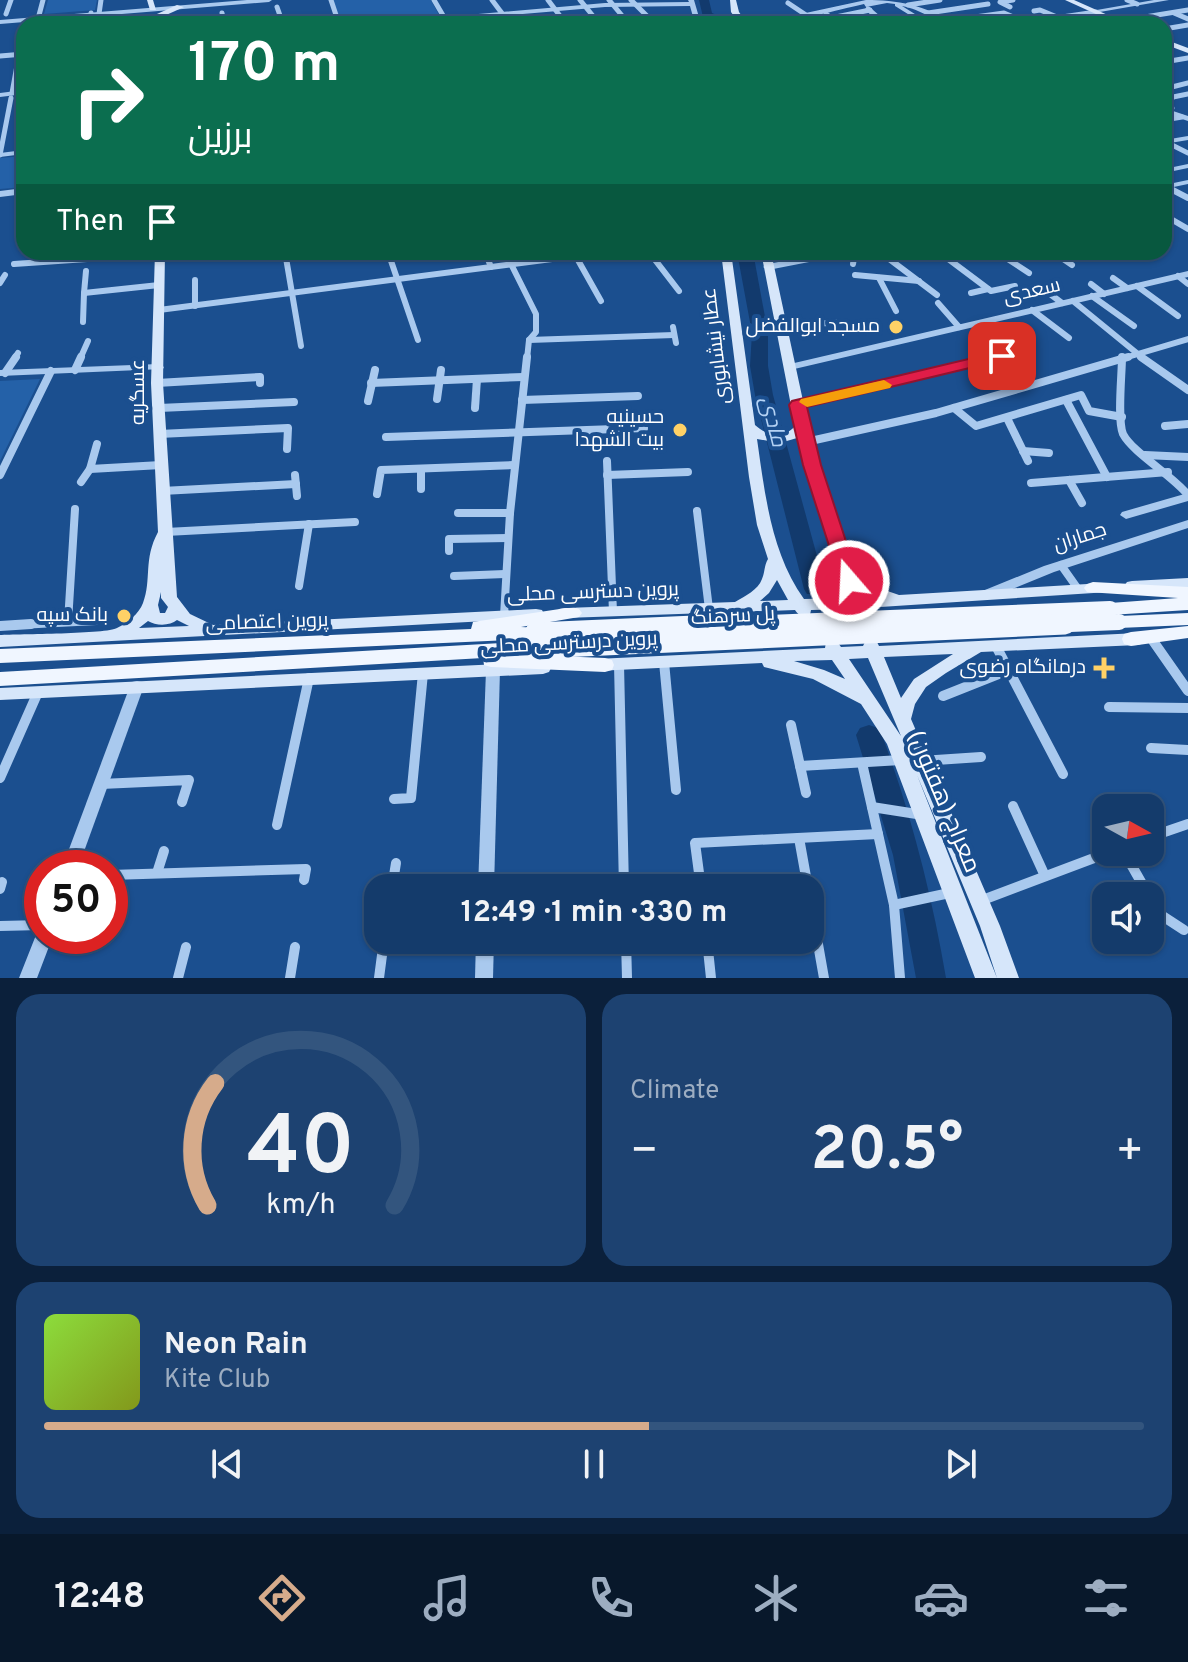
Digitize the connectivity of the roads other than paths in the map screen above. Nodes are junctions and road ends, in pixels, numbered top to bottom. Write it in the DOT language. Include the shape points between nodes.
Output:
graph roads {
  1 [pos="11,0"];
  2 [pos="101,0"];
  3 [pos="251,0"];
  4 [pos="261,0"];
  5 [pos="269,0"];
  6 [pos="492,0"];
  7 [pos="548,0"];
  8 [pos="580,0"];
  9 [pos="733,0"];
  10 [pos="874,0"];
  11 [pos="940,0"];
  12 [pos="1013,0"];
  13 [pos="1068,0"];
  14 [pos="1127,0"];
  15 [pos="1166,0"];
  16 [pos="235,1"];
  17 [pos="891,1"];
  18 [pos="633,2"];
  19 [pos="661,2"];
  20 [pos="692,2"];
  21 [pos="190,3"];
  22 [pos="611,3"];
  23 [pos="788,3"];
  24 [pos="1141,3"];
  25 [pos="988,4"];
  26 [pos="908,5"];
  27 [pos="180,7"];
  28 [pos="277,7"];
  29 [pos="586,7"];
  30 [pos="1010,7"];
  31 [pos="867,8"];
  32 [pos="153,10"];
  33 [pos="556,10"];
  34 [pos="1188,10"];
  35 [pos="1034,11"];
  36 [pos="1095,11"];
  37 [pos="735,12"];
  38 [pos="95,13"];
  39 [pos="222,13"];
  40 [pos="928,13"];
  41 [pos="1173,13"];
  42 [pos="6,14"];
  43 [pos="504,14"];
  44 [pos="806,15"];
  45 [pos="61,16"];
  46 [pos="93,16"];
  47 [pos="223,16"];
  48 [pos="280,16"];
  49 [pos="490,16"];
  50 [pos="560,16"];
  51 [pos="593,16"];
  52 [pos="732,16"];
  53 [pos="739,16"];
  54 [pos="752,16"];
  55 [pos="802,16"];
  56 [pos="837,16"];
  57 [pos="876,16"];
  58 [pos="915,16"];
  59 [pos="935,16"];
  60 [pos="986,16"];
  61 [pos="1011,16"];
  62 [pos="1053,16"];
  63 [pos="1068,16"];
  64 [pos="1106,16"];
  65 [pos="1150,16"];
  66 [pos="1188,25"];
  67 [pos="16,77"];
  68 [pos="12,96"];
  69 [pos="16,96"];
  70 [pos="0,97"];
  71 [pos="0,155"];
  72 [pos="67,260"];
  73 [pos="160,260"];
  74 [pos="286,260"];
  75 [pos="391,260"];
  76 [pos="488,260"];
  77 [pos="537,260"];
  78 [pos="578,260"];
  79 [pos="655,260"];
  80 [pos="727,260"];
  81 [pos="767,260"];
  82 [pos="854,260"];
  83 [pos="891,260"];
  84 [pos="950,260"];
  85 [pos="1009,260"];
  86 [pos="1065,260"];
  87 [pos="1052,263"];
  88 [pos="14,264"];
  89 [pos="511,264"];
  90 [pos="853,264"];
  91 [pos="491,267"];
  92 [pos="86,271"];
  93 [pos="1029,273"];
  94 [pos="5,275"];
  95 [pos="855,275"];
  96 [pos="1183,275"];
  97 [pos="879,278"];
  98 [pos="1113,278"];
  99 [pos="398,279"];
  100 [pos="195,280"];
  101 [pos="920,281"];
  102 [pos="0,283"];
  103 [pos="1091,284"];
  104 [pos="1188,284"];
  105 [pos="159,285"];
  106 [pos="1015,286"];
  107 [pos="1132,287"];
  108 [pos="930,289"];
  109 [pos="988,289"];
  110 [pos="679,291"];
  111 [pos="1046,291"];
  112 [pos="915,292"];
  113 [pos="84,293"];
  114 [pos="292,293"];
  115 [pos="971,293"];
  116 [pos="1098,295"];
  117 [pos="601,301"];
  118 [pos="1067,302"];
  119 [pos="195,306"];
  120 [pos="159,310"];
  121 [pos="1032,310"];
  122 [pos="896,311"];
  123 [pos="1178,316"];
  124 [pos="83,322"];
  125 [pos="844,322"];
  126 [pos="781,326"];
  127 [pos="1134,326"];
  128 [pos="959,327"];
  129 [pos="674,335"];
  130 [pos="1069,338"];
  131 [pos="1188,339"];
  132 [pos="418,340"];
  133 [pos="529,340"];
  134 [pos="88,341"];
  135 [pos="301,346"];
  136 [pos="1032,348"];
  137 [pos="1136,352"];
  138 [pos="18,353"];
  139 [pos="1122,357"];
  140 [pos="159,367"];
  141 [pos="790,367"];
  142 [pos="75,370"];
  143 [pos="375,370"];
  144 [pos="441,370"];
  145 [pos="51,371"];
  146 [pos="3,373"];
  147 [pos="523,377"];
  148 [pos="477,379"];
  149 [pos="1172,379"];
  150 [pos="441,380"];
  151 [pos="157,383"];
  152 [pos="260,383"];
  153 [pos="371,383"];
  154 [pos="1156,383"];
  155 [pos="1188,390"];
  156 [pos="638,396"];
  157 [pos="437,399"];
  158 [pos="522,400"];
  159 [pos="1066,400"];
  160 [pos="368,401"];
  161 [pos="294,402"];
  162 [pos="798,405"];
  163 [pos="159,408"];
  164 [pos="475,408"];
  165 [pos="954,408"];
  166 [pos="1122,417"];
  167 [pos="1007,418"];
  168 [pos="1188,424"];
  169 [pos="748,425"];
  170 [pos="1165,426"];
  171 [pos="644,428"];
  172 [pos="591,431"];
  173 [pos="517,433"];
  174 [pos="159,434"];
  175 [pos="800,434"];
  176 [pos="386,437"];
  177 [pos="595,440"];
  178 [pos="97,444"];
  179 [pos="287,449"];
  180 [pos="1023,451"];
  181 [pos="1049,453"];
  182 [pos="1144,455"];
  183 [pos="1188,457"];
  184 [pos="607,461"];
  185 [pos="1028,461"];
  186 [pos="161,465"];
  187 [pos="514,465"];
  188 [pos="90,469"];
  189 [pos="421,469"];
  190 [pos="688,472"];
  191 [pos="1168,472"];
  192 [pos="0,475"];
  193 [pos="607,475"];
  194 [pos="1107,477"];
  195 [pos="1069,480"];
  196 [pos="81,482"];
  197 [pos="1031,483"];
  198 [pos="421,489"];
  199 [pos="161,491"];
  200 [pos="377,494"];
  201 [pos="297,496"];
  202 [pos="1188,496"];
  203 [pos="1082,503"];
  204 [pos="75,509"];
  205 [pos="697,511"];
  206 [pos="458,513"];
  207 [pos="510,513"];
  208 [pos="1126,515"];
  209 [pos="355,522"];
  210 [pos="309,524"];
  211 [pos="1188,524"];
  212 [pos="166,532"];
  213 [pos="508,538"];
  214 [pos="449,551"];
  215 [pos="771,552"];
  216 [pos="842,562"];
  217 [pos="1061,565"];
  218 [pos="505,574"];
  219 [pos="454,576"];
  220 [pos="1188,583"];
  221 [pos="299,586"];
  222 [pos="1086,589"];
  223 [pos="1188,593"];
  224 [pos="985,595"];
  225 [pos="936,598"];
  226 [pos="855,603"];
  227 [pos="1188,604"];
  228 [pos="799,605"];
  229 [pos="152,608"];
  230 [pos="175,608"];
  231 [pos="736,608"];
  232 [pos="709,609"];
  233 [pos="613,612"];
  234 [pos="573,613"];
  235 [pos="1115,615"];
  236 [pos="504,616"];
  237 [pos="1188,619"];
  238 [pos="96,621"];
  239 [pos="68,622"];
  240 [pos="0,626"];
  241 [pos="218,629"];
  242 [pos="1188,634"];
  243 [pos="87,636"];
  244 [pos="1151,638"];
  245 [pos="1131,639"];
  246 [pos="0,641"];
  247 [pos="996,646"];
  248 [pos="394,648"];
  249 [pos="970,648"];
  250 [pos="874,651"];
  251 [pos="838,653"];
  252 [pos="0,656"];
  253 [pos="742,658"];
  254 [pos="664,662"];
  255 [pos="612,664"];
  256 [pos="1011,669"];
  257 [pos="493,670"];
  258 [pos="423,673"];
  259 [pos="884,676"];
  260 [pos="309,678"];
  261 [pos="0,679"];
  262 [pos="853,679"];
  263 [pos="137,686"];
  264 [pos="1188,691"];
  265 [pos="38,692"];
  266 [pos="0,694"];
  267 [pos="943,696"];
  268 [pos="871,706"];
  269 [pos="1109,707"];
  270 [pos="1188,708"];
  271 [pos="902,718"];
  272 [pos="791,725"];
  273 [pos="1151,748"];
  274 [pos="1188,750"];
  275 [pos="981,757"];
  276 [pos="911,761"];
  277 [pos="862,763"];
  278 [pos="800,766"];
  279 [pos="1063,774"];
  280 [pos="0,778"];
  281 [pos="101,784"];
  282 [pos="676,790"];
  283 [pos="806,793"];
  284 [pos="394,799"];
  285 [pos="182,802"];
  286 [pos="1013,806"];
  287 [pos="872,807"];
  288 [pos="924,815"];
  289 [pos="277,825"];
  290 [pos="1188,825"];
  291 [pos="1164,833"];
  292 [pos="878,834"];
  293 [pos="799,838"];
  294 [pos="77,850"];
  295 [pos="164,851"];
  296 [pos="1092,859"];
  297 [pos="396,863"];
  298 [pos="157,873"];
  299 [pos="128,874"];
  300 [pos="394,874"];
  301 [pos="486,874"];
  302 [pos="623,874"];
  303 [pos="699,874"];
  304 [pos="805,874"];
  305 [pos="1045,876"];
  306 [pos="304,880"];
  307 [pos="955,892"];
  308 [pos="979,901"];
  309 [pos="894,905"];
  310 [pos="1164,917"];
  311 [pos="24,925"];
  312 [pos="0,926"];
  313 [pos="1184,930"];
  314 [pos="186,947"];
  315 [pos="295,947"];
  316 [pos="37,954"];
  317 [pos="382,954"];
  318 [pos="485,954"];
  319 [pos="626,954"];
  320 [pos="708,954"];
  321 [pos="820,954"];
  322 [pos="28,978"];
  323 [pos="178,978"];
  324 [pos="290,978"];
  325 [pos="379,978"];
  326 [pos="484,978"];
  327 [pos="627,978"];
  328 [pos="711,978"];
  329 [pos="824,978"];
  330 [pos="900,978"];
  331 [pos="986,978"];
  332 [pos="1008,978"];
  1 -- 42 [label="street"];
  2 -- 38 [label="street"];
  3 -- 16 [label="street"];
  4 -- 5 [label="street"];
  4 -- 16 [label="street"];
  6 -- 43 [label="street"];
  7 -- 33 [label="street"];
  8 -- 29 [label="street"];
  9 -- 37 [label="main road"];
  10 -- 44 [label="street"];
  11 -- 26 [label="street"];
  12 -- 30 [label="street" via="1000,2"];
  13 -- 36 [label="main road"];
  14 -- 24 [label="street"];
  15 -- 24 [label="street"];
  16 -- 21 [label="street"];
  16 -- 27 [label="street"];
  17 -- 26 [label="street"];
  17 -- 31 [label="street"];
  17 -- 58 [label="street"];
  18 -- 19 [label="street"];
  18 -- 22 [label="street"];
  19 -- 20 [label="street"];
  21 -- 32 [label="street"];
  22 -- 29 [label="street"];
  23 -- 44 [label="street"];
  24 -- 36 [label="street"];
  25 -- 40 [label="street"];
  26 -- 40 [label="street"];
  27 -- 32 [label="main road"];
  28 -- 48 [label="street"];
  29 -- 33 [label="street"];
  29 -- 51 [label="street"];
  31 -- 56 [label="street"];
  31 -- 57 [label="street"];
  32 -- 38 [label="street"];
  33 -- 43 [label="street"];
  33 -- 50 [label="street"];
  34 -- 41 [label="street"];
  35 -- 62 [label="street"];
  36 -- 63 [label="street"];
  36 -- 64 [label="main road"];
  37 -- 52 [label="main road"];
  37 -- 53 [label="main road"];
  37 -- 54 [label="street"];
  38 -- 45 [label="street"];
  38 -- 46 [label="street"];
  39 -- 47 [label="street"];
  40 -- 59 [label="street"];
  41 -- 65 [label="street"];
  41 -- 66 [label="street"];
  43 -- 49 [label="street"];
  44 -- 55 [label="street"];
  60 -- 61 [label="street"];
  67 -- 68 [label="street"];
  68 -- 69 [label="street"];
  68 -- 70 [label="street"];
  68 -- 71 [label="street"];
  72 -- 88 [label="street"];
  73 -- 105 [label="main road, عسگریه"];
  74 -- 114 [label="street"];
  75 -- 99 [label="street"];
  76 -- 91 [label="street"];
  77 -- 89 [label="street"];
  78 -- 117 [label="street"];
  79 -- 110 [label="street"];
  80 -- 169 [label="main road, عطار نیشابوری"];
  81 -- 126 [label="main road"];
  82 -- 90 [label="street"];
  83 -- 101 [label="street"];
  84 -- 109 [label="street"];
  85 -- 93 [label="street"];
  86 -- 87 [label="street" via="1069,263"];
  89 -- 91 [label="street"];
  89 -- 133 [label="street" via="536,314 536,332"];
  91 -- 99 [label="street"];
  92 -- 113 [label="street"];
  94 -- 102 [label="street"];
  95 -- 97 [label="street"];
  96 -- 104 [label="street"];
  96 -- 107 [label="street, سعدی"];
  97 -- 101 [label="street"];
  97 -- 122 [label="street"];
  98 -- 107 [label="street"];
  99 -- 114 [label="street"];
  99 -- 132 [label="street"];
  100 -- 119 [label="street"];
  101 -- 108 [label="street"];
  103 -- 116 [label="street"];
  105 -- 113 [label="street"];
  105 -- 120 [label="main road, عسگریه"];
  106 -- 109 [label="street"];
  107 -- 116 [label="street, سعدی"];
  107 -- 123 [label="street"];
  108 -- 112 [label="street"];
  108 -- 128 [label="street"];
  109 -- 115 [label="street"];
  111 -- 118 [label="street"];
  113 -- 124 [label="street"];
  114 -- 119 [label="street"];
  114 -- 135 [label="street"];
  116 -- 118 [label="street, سعدی"];
  116 -- 127 [label="street"];
  118 -- 121 [label="street, سعدی"];
  118 -- 137 [label="street"];
  119 -- 120 [label="street"];
  120 -- 140 [label="main road, عسگریه"];
  121 -- 128 [label="street, سعدی"];
  121 -- 130 [label="street"];
  125 -- 126 [label="street"];
  126 -- 141 [label="main road"];
  128 -- 141 [label="street, سعدی"];
  129 -- 133 [label="street"];
  131 -- 137 [label="street"];
  133 -- 147 [label="street"];
  134 -- 142 [label="street"];
  136 -- 162 [label="street"];
  137 -- 139 [label="street"];
  137 -- 149 [label="street"];
  138 -- 146 [label="street"];
  139 -- 165 [label="street"];
  139 -- 166 [label="street"];
  140 -- 142 [label="street"];
  140 -- 151 [label="main road, عسگریه"];
  141 -- 162 [label="main road"];
  142 -- 145 [label="street"];
  143 -- 153 [label="street"];
  144 -- 150 [label="street"];
  145 -- 146 [label="street"];
  145 -- 192 [label="street"];
  147 -- 148 [label="street"];
  147 -- 158 [label="street"];
  148 -- 150 [label="street"];
  148 -- 164 [label="street"];
  149 -- 154 [label="street"];
  149 -- 155 [label="street"];
  150 -- 153 [label="street"];
  150 -- 157 [label="street"];
  151 -- 152 [label="street" via="260,377"];
  151 -- 163 [label="main road, عسگریه"];
  153 -- 160 [label="street"];
  156 -- 158 [label="street"];
  158 -- 173 [label="street"];
  159 -- 166 [label="street" via="1081,395 1089,411"];
  159 -- 167 [label="street"];
  159 -- 194 [label="street"];
  161 -- 163 [label="street"];
  162 -- 175 [label="main road"];
  163 -- 174 [label="main road, عسگریه"];
  165 -- 167 [label="street" via="976,426"];
  165 -- 175 [label="street"];
  166 -- 182 [label="street" via="1122,432"];
  167 -- 180 [label="street"];
  168 -- 170 [label="street"];
  169 -- 175 [label="main road" via="772,440"];
  169 -- 215 [label="main road, عطار نیشابوری"];
  171 -- 172 [label="street"];
  172 -- 173 [label="street"];
  172 -- 177 [label="street"];
  173 -- 176 [label="street"];
  173 -- 187 [label="street"];
  174 -- 179 [label="street" via="288,428"];
  174 -- 186 [label="main road, عسگریه"];
  175 -- 216 [label="main road"];
  178 -- 188 [label="street"];
  180 -- 181 [label="street"];
  180 -- 185 [label="street"];
  182 -- 183 [label="street"];
  182 -- 191 [label="street"];
  184 -- 193 [label="street"];
  186 -- 188 [label="street"];
  186 -- 199 [label="main road, عسگریه"];
  187 -- 189 [label="street"];
  187 -- 207 [label="street"];
  188 -- 196 [label="street"];
  189 -- 198 [label="street"];
  189 -- 200 [label="street" via="381,470"];
  190 -- 193 [label="street"];
  191 -- 194 [label="street"];
  191 -- 202 [label="street"];
  193 -- 233 [label="street"];
  194 -- 195 [label="street"];
  195 -- 197 [label="street"];
  195 -- 203 [label="street"];
  199 -- 201 [label="street" via="296,480"];
  199 -- 212 [label="main road, عسگریه"];
  202 -- 208 [label="street, جماران"];
  204 -- 239 [label="street"];
  205 -- 232 [label="street"];
  206 -- 207 [label="street"];
  207 -- 213 [label="street"];
  209 -- 210 [label="street"];
  210 -- 212 [label="street"];
  210 -- 221 [label="street"];
  211 -- 217 [label="street, جماران"];
  212 -- 229 [label="main road, عسگریه" via="157,544"];
  212 -- 230 [label="main road, عسگریه" via="169,598"];
  213 -- 214 [label="street" via="449,539"];
  213 -- 218 [label="street"];
  215 -- 228 [label="main road, عطار نیشابوری"];
  215 -- 231 [label="main road" via="773,577 767,588"];
  216 -- 225 [label="main road" via="868,590 893,597"];
  216 -- 226 [label="main road"];
  217 -- 222 [label="street"];
  217 -- 224 [label="street, جماران"];
  218 -- 219 [label="street"];
  218 -- 236 [label="street"];
  220 -- 222 [label="main road, پروین دسترسی محلی"];
  222 -- 223 [label="main road"];
  222 -- 224 [label="main road, پروین دسترسی محلی"];
  224 -- 225 [label="main road, پروین دسترسی محلی"];
  225 -- 226 [label="main road, پروین دسترسی محلی"];
  225 -- 249 [label="main road" via="894,609 894,627 910,644"];
  226 -- 228 [label="main road, پروین دسترسی محلی"];
  226 -- 250 [label="main road"];
  227 -- 235 [label="main road, پل سرهنگ"];
  228 -- 231 [label="main road, پروین دسترسی محلی"];
  228 -- 251 [label="main road, عطار نیشابوری"];
  229 -- 230 [label="main road" via="152,615 162,620"];
  229 -- 243 [label="main road" via="125,630"];
  230 -- 241 [label="main road" via="184,618"];
  231 -- 232 [label="main road, پروین دسترسی محلی"];
  231 -- 253 [label="main road" via="767,611 791,628 789,639 772,652"];
  232 -- 233 [label="main road, پروین دسترسی محلی"];
  233 -- 234 [label="main road, پروین دسترسی محلی"];
  234 -- 236 [label="main road, پروین دسترسی محلی"];
  234 -- 248 [label="main road"];
  235 -- 237 [label="main road"];
  235 -- 248 [label="main road, پل سرهنگ, bridge"];
  236 -- 241 [label="main road, پروین دسترسی محلی"];
  238 -- 239 [label="street"];
  239 -- 240 [label="street"];
  241 -- 243 [label="main road, پروین دسترسی محلی"];
  242 -- 244 [label="main road, پروین درسترسی محلی"];
  242 -- 245 [label="main road"];
  243 -- 246 [label="main road, پروین دسترسی محلی"];
  244 -- 245 [label="main road, پروین درسترسی محلی"];
  244 -- 264 [label="street"];
  245 -- 247 [label="main road, پروین درسترسی محلی"];
  247 -- 249 [label="main road, پروین درسترسی محلی"];
  247 -- 256 [label="street"];
  248 -- 252 [label="main road, پروین اعتصامی"];
  248 -- 255 [label="main road"];
  248 -- 261 [label="main road, پروین اعتصامی"];
  249 -- 250 [label="main road, پروین درسترسی محلی"];
  249 -- 271 [label="main road" via="915,684"];
  250 -- 251 [label="main road, پروین درسترسی محلی"];
  250 -- 259 [label="main road, معراج (هفتون)"];
  251 -- 253 [label="main road, پروین درسترسی محلی"];
  251 -- 262 [label="main road, معراج (هفتون)"];
  253 -- 254 [label="main road, پروین درسترسی محلی"];
  253 -- 268 [label="main road" via="794,666 842,683"];
  254 -- 255 [label="main road, پروین درسترسی محلی"];
  254 -- 282 [label="street"];
  255 -- 257 [label="main road, پروین درسترسی محلی"];
  255 -- 302 [label="street"];
  256 -- 267 [label="street"];
  256 -- 279 [label="street"];
  257 -- 258 [label="main road, پروین درسترسی محلی"];
  257 -- 301 [label="street"];
  258 -- 260 [label="main road, پروین درسترسی محلی"];
  258 -- 284 [label="street" via="411,798"];
  259 -- 262 [label="main road" via="861,673"];
  259 -- 271 [label="main road, معراج (هفتون)"];
  260 -- 263 [label="main road, پروین درسترسی محلی"];
  260 -- 289 [label="street"];
  262 -- 268 [label="main road, معراج (هفتون)"];
  263 -- 265 [label="main road, پروین درسترسی محلی"];
  263 -- 281 [label="street"];
  265 -- 266 [label="main road, پروین درسترسی محلی"];
  265 -- 280 [label="street"];
  268 -- 276 [label="main road, معراج (هفتون)"];
  269 -- 270 [label="street"];
  271 -- 276 [label="main road, معراج (هفتون)"];
  272 -- 278 [label="street"];
  273 -- 274 [label="street"];
  275 -- 276 [label="street"];
  276 -- 277 [label="street"];
  276 -- 288 [label="main road, معراج (هفتون)"];
  276 -- 308 [label="main road, معراج (هفتون)"];
  277 -- 278 [label="street"];
  277 -- 287 [label="street"];
  278 -- 283 [label="street"];
  281 -- 285 [label="street" via="189,780"];
  281 -- 294 [label="street"];
  286 -- 305 [label="street"];
  287 -- 288 [label="street"];
  287 -- 292 [label="street"];
  288 -- 307 [label="main road, معراج (هفتون)"];
  290 -- 291 [label="street"];
  292 -- 293 [label="street"];
  292 -- 309 [label="street"];
  293 -- 303 [label="street" via="695,839"];
  293 -- 304 [label="street"];
  295 -- 298 [label="street"];
  296 -- 305 [label="street"];
  297 -- 300 [label="street"];
  298 -- 299 [label="street"];
  298 -- 306 [label="street" via="306,869"];
  305 -- 308 [label="street"];
  307 -- 309 [label="street"];
  307 -- 331 [label="main road, معراج (هفتون)"];
  308 -- 332 [label="main road, معراج (هفتون)"];
  309 -- 330 [label="street"];
  310 -- 313 [label="street"];
  311 -- 312 [label="street"];
  314 -- 323 [label="street"];
  315 -- 324 [label="street"];
  316 -- 322 [label="street"];
  317 -- 325 [label="street"];
  318 -- 326 [label="street"];
  319 -- 327 [label="street"];
  320 -- 328 [label="street"];
  321 -- 329 [label="street"];
}
